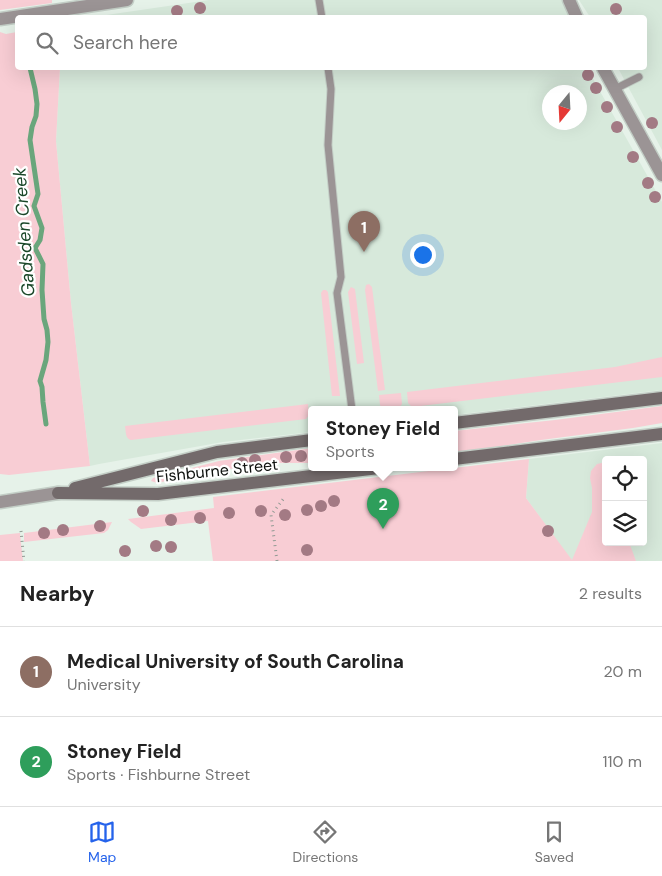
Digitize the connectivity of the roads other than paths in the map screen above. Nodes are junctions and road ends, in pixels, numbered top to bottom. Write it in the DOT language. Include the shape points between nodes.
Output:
graph roads {
  1 [pos="127,0"];
  2 [pos="319,0"];
  3 [pos="569,0"];
  4 [pos="27,15"];
  5 [pos="322,15"];
  6 [pos="576,15"];
  7 [pos="15,17"];
  8 [pos="0,19"];
  9 [pos="328,70"];
  10 [pos="603,70"];
  11 [pos="639,77"];
  12 [pos="615,89"];
  13 [pos="662,175"];
  14 [pos="662,398"];
  15 [pos="351,406"];
  16 [pos="458,423"];
  17 [pos="662,434"];
  18 [pos="308,441"];
  19 [pos="458,459"];
  20 [pos="348,471"];
  21 [pos="58,493"];
  22 [pos="0,502"];
  1 -- 4 [label="street"];
  2 -- 5 [label="lane"];
  3 -- 6 [label="street"];
  7 -- 8 [label="street"];
  9 -- 15 [label="lane" via="331,89 328,145 341,277 337,293"];
  10 -- 12 [label="street"];
  11 -- 12 [label="lane"];
  12 -- 13 [label="street"];
  14 -- 16 [label="main road"];
  17 -- 19 [label="main road"];
  18 -- 21 [label="main road, Fishburne Street" via="218,452"];
  20 -- 21 [label="main road, Fishburne Street" via="158,494"];
  21 -- 22 [label="street, Fishburne Street"];
}
